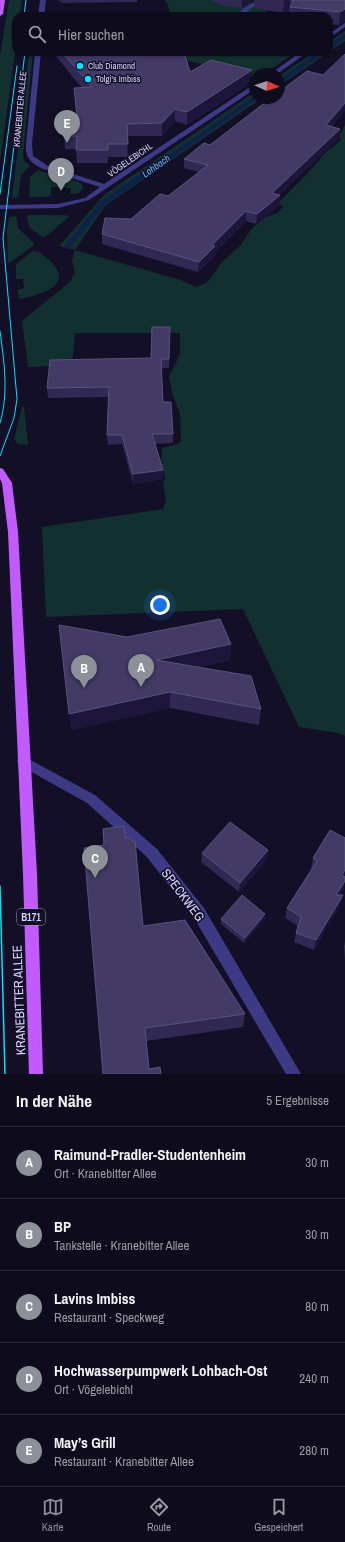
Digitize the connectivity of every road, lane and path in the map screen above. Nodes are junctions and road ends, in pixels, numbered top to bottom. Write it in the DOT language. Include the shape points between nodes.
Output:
graph roads {
  1 [pos="2,0"];
  2 [pos="43,0"];
  3 [pos="260,0"];
  4 [pos="42,12"];
  5 [pos="243,12"];
  6 [pos="0,14"];
  7 [pos="345,25"];
  8 [pos="333,33"];
  9 [pos="38,56"];
  10 [pos="299,56"];
  11 [pos="282,68"];
  12 [pos="249,90"];
  13 [pos="106,187"];
  14 [pos="0,207"];
  15 [pos="0,471"];
  16 [pos="23,761"];
  17 [pos="36,1074"];
  18 [pos="294,1074"];
  1 -- 6 [label="main road"];
  2 -- 4 [label="street"];
  3 -- 5 [label="street"];
  7 -- 8 [label="street"];
  9 -- 13 [label="street, KRANEBITTER ALLEE" via="30,157 46,168"];
  10 -- 11 [label="street"];
  12 -- 13 [label="street, VÖGELEBICHL"];
  13 -- 14 [label="street, VÖGELEBICHL" via="87,199 71,204"];
  15 -- 16 [label="main road, KRANEBITTER ALLEE / B171" via="7,484 13,532"];
  16 -- 17 [label="main road, KRANEBITTER ALLEE / B171" via="30,874"];
  16 -- 18 [label="street, SPECKWEG" via="91,800 152,854 199,913"];
}
